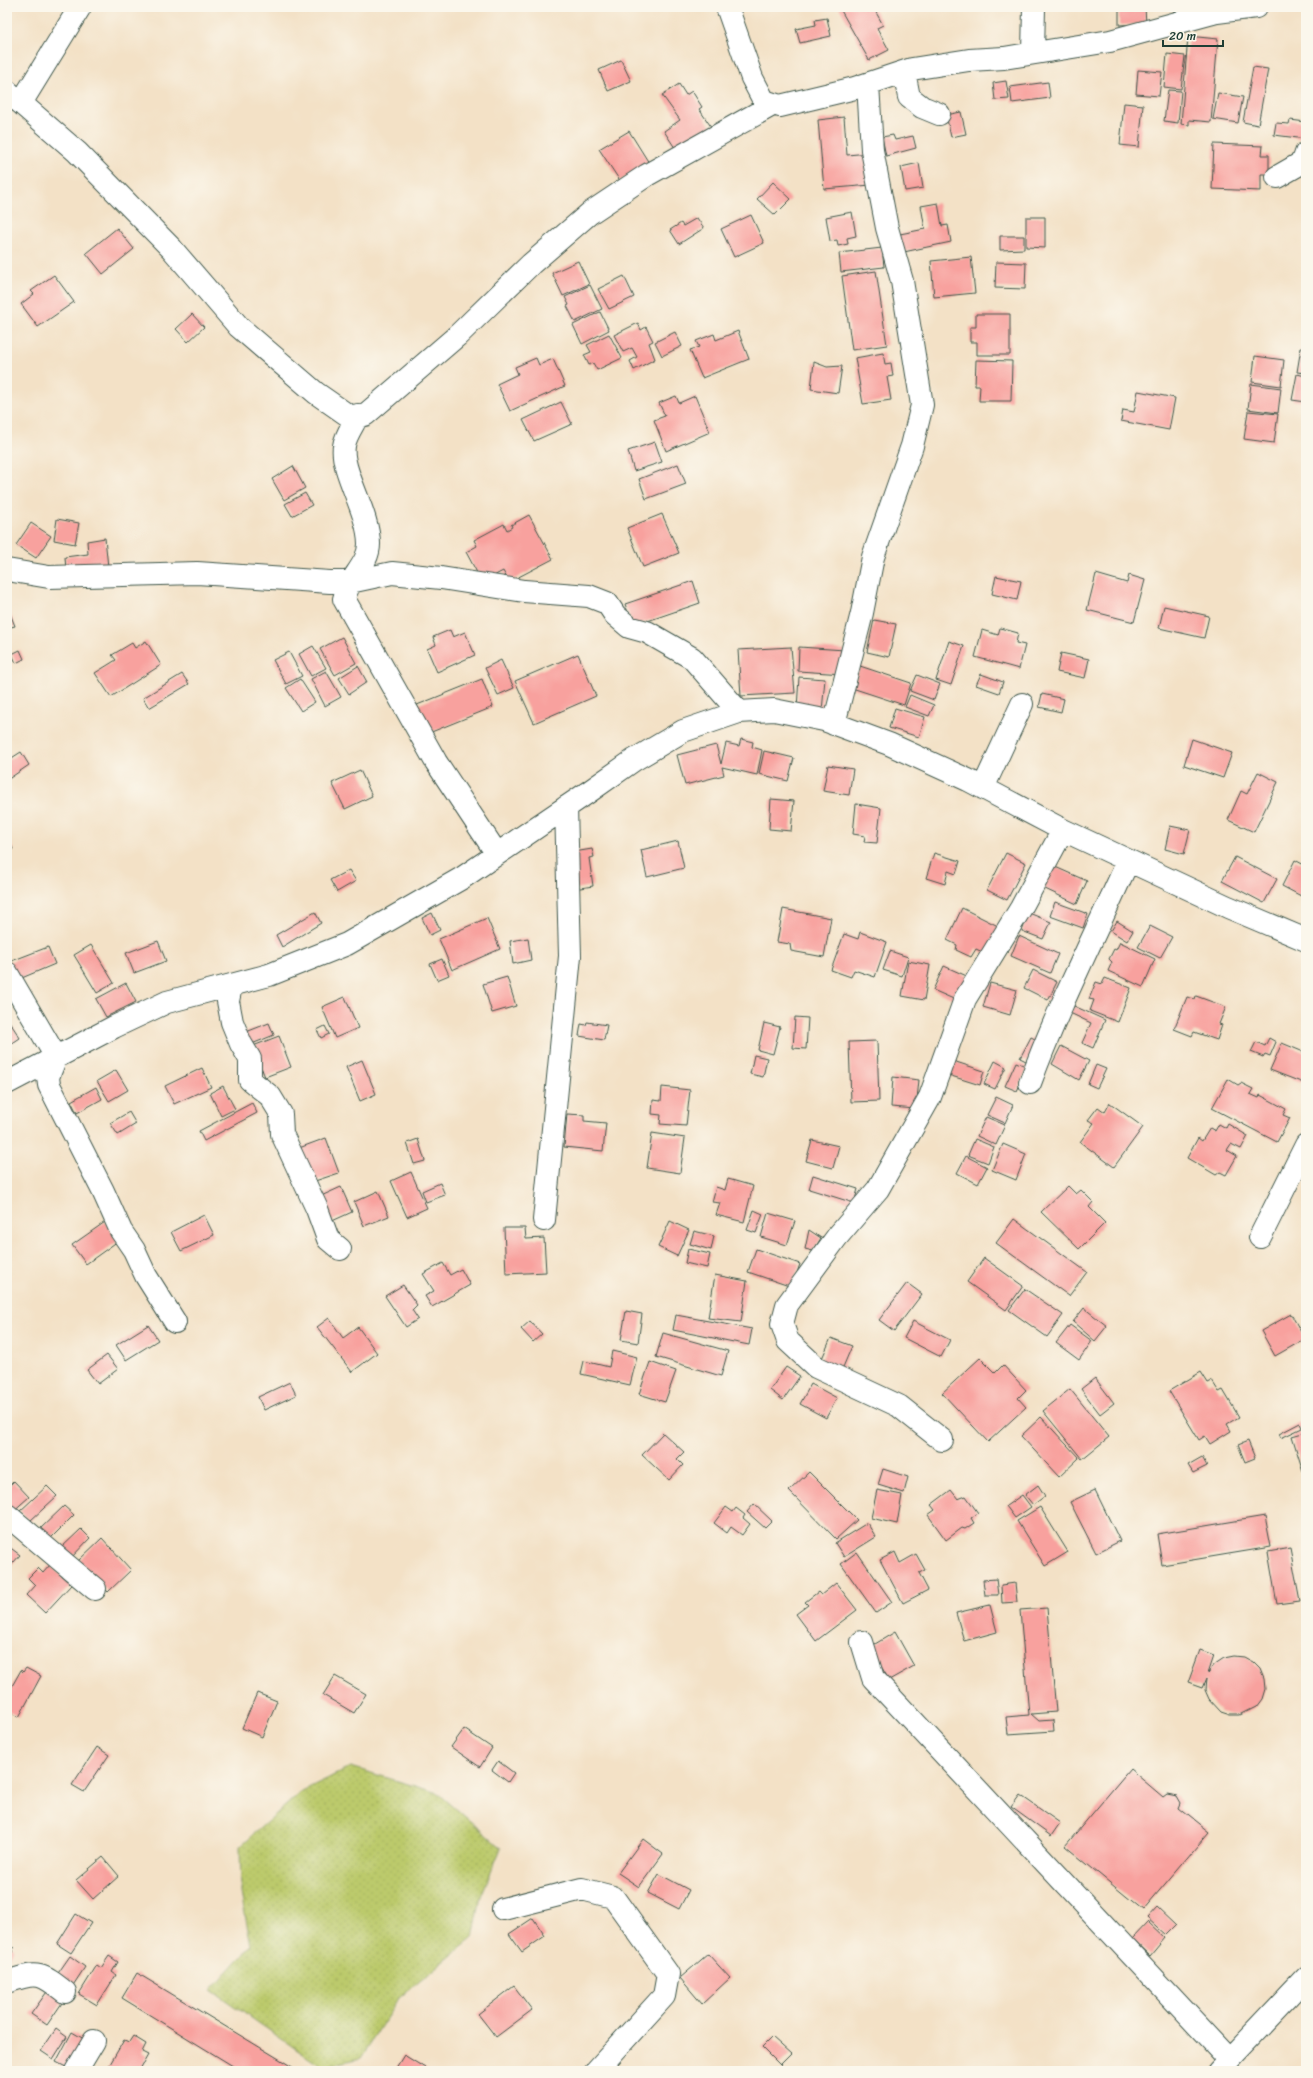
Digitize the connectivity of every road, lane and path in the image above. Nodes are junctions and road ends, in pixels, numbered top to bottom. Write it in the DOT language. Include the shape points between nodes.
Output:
graph roads {
  1 [pos="80,7"];
  2 [pos="727,7"];
  3 [pos="1034,7"];
  4 [pos="1256,7"];
  5 [pos="1034,53"];
  6 [pos="904,72"];
  7 [pos="868,84"];
  8 [pos="14,97"];
  9 [pos="774,104"];
  10 [pos="939,114"];
  11 [pos="1306,153"];
  12 [pos="1277,177"];
  13 [pos="358,415"];
  14 [pos="7,570"];
  15 [pos="350,582"];
  16 [pos="1022,704"];
  17 [pos="739,712"];
  18 [pos="834,724"];
  19 [pos="983,788"];
  20 [pos="566,807"];
  21 [pos="1063,830"];
  22 [pos="497,854"];
  23 [pos="1128,860"];
  24 [pos="1306,940"];
  25 [pos="7,973"];
  26 [pos="231,986"];
  27 [pos="56,1057"];
  28 [pos="7,1083"];
  29 [pos="1030,1083"];
  30 [pos="1306,1145"];
  31 [pos="544,1220"];
  32 [pos="1260,1237"];
  33 [pos="340,1249"];
  34 [pos="175,1322"];
  35 [pos="942,1440"];
  36 [pos="7,1515"];
  37 [pos="95,1589"];
  38 [pos="862,1642"];
  39 [pos="502,1909"];
  40 [pos="22,1959"];
  41 [pos="1306,1978"];
  42 [pos="8,1984"];
  43 [pos="65,1992"];
  44 [pos="94,2041"];
  45 [pos="1223,2065"];
  46 [pos="76,2071"];
  47 [pos="596,2071"];
  1 -- 8 [label="street"];
  2 -- 9 [label="street" via="752,78 764,101"];
  3 -- 5 [label="street"];
  4 -- 5 [label="street" via="1217,12 1110,41"];
  5 -- 6 [label="street" via="969,60"];
  6 -- 7 [label="street"];
  6 -- 10 [label="street" via="909,97 922,107"];
  7 -- 9 [label="street" via="780,106"];
  7 -- 18 [label="street" via="872,150 887,228 902,281 922,405 912,446 872,557"];
  8 -- 13 [label="street" via="77,152 172,249 239,327 316,392 349,416"];
  9 -- 13 [label="street" via="646,175 590,213 531,264 457,336 365,415"];
  11 -- 12 [label="street" via="1303,162"];
  13 -- 15 [label="street" via="344,446 345,460 367,522 369,544 367,558"];
  14 -- 15 [label="street" via="49,577 197,573"];
  15 -- 17 [label="street" via="392,573 524,591 589,596 607,603 615,615 629,627 647,632 692,658"];
  15 -- 22 [label="street" via="344,599 436,762"];
  16 -- 19 [label="street"];
  17 -- 18 [label="street" via="774,710"];
  17 -- 20 [label="street" via="683,731 634,760"];
  18 -- 19 [label="street" via="889,744"];
  19 -- 21 [label="street"];
  20 -- 22 [label="street"];
  20 -- 31 [label="street" via="570,956"];
  21 -- 23 [label="street"];
  21 -- 35 [label="street" via="1021,908 965,999 930,1097 878,1189 837,1237 787,1305 782,1324 788,1342 816,1367 899,1406"];
  22 -- 26 [label="street" via="462,878 347,944 269,975"];
  23 -- 24 [label="street"];
  23 -- 29 [label="street" via="1092,942 1066,992"];
  25 -- 27 [label="street"];
  26 -- 27 [label="street" via="166,1002"];
  26 -- 33 [label="street" via="228,1001 232,1022 250,1059 250,1080 270,1096 281,1114 282,1134 328,1239"];
  27 -- 28 [label="street"];
  27 -- 34 [label="street" via="48,1076 49,1085 121,1231"];
  30 -- 32 [label="street"];
  36 -- 37 [label="street"];
  38 -- 45 [label="street" via="873,1678"];
  39 -- 47 [label="street" via="582,1889 613,1897 668,1974 664,1996"];
  40 -- 42 [label="street"];
  41 -- 45 [label="street"];
  42 -- 43 [label="street" via="30,1974 48,1978"];
  44 -- 46 [label="street"];
}
